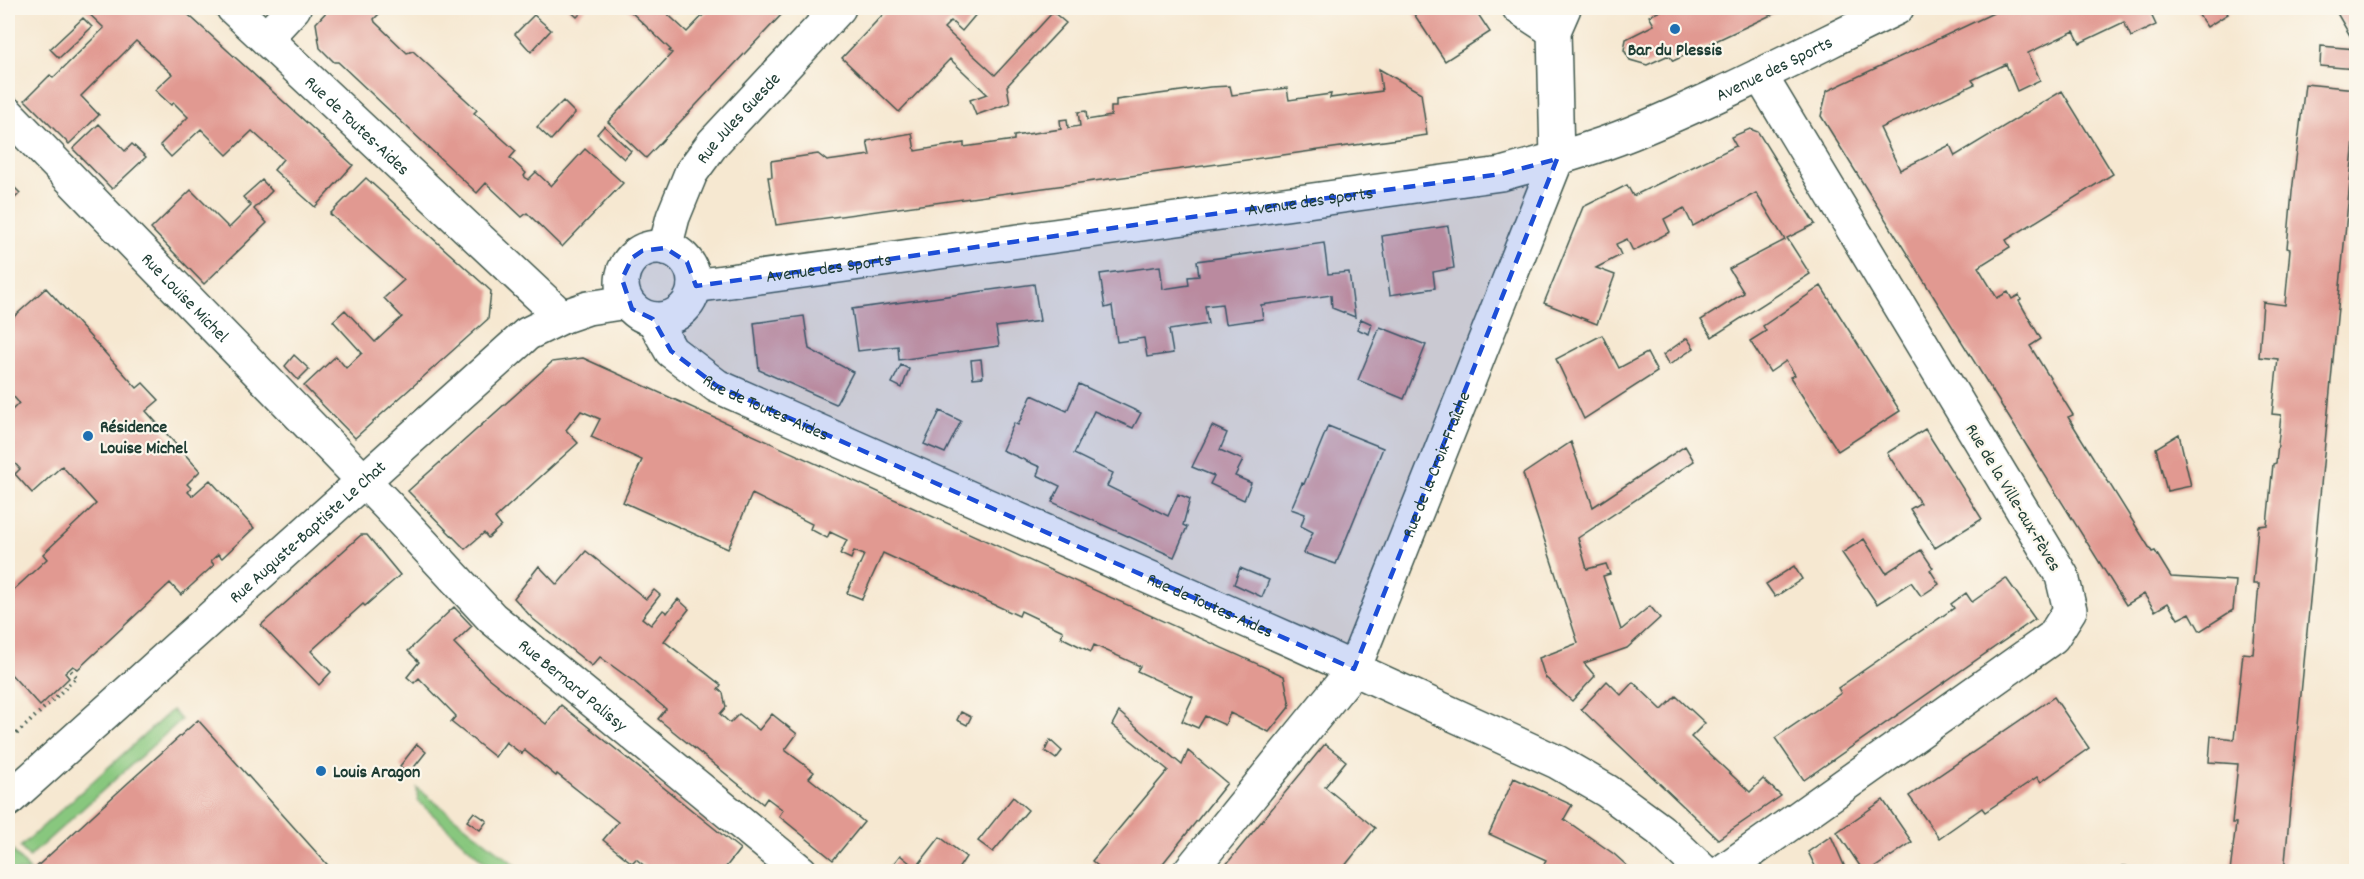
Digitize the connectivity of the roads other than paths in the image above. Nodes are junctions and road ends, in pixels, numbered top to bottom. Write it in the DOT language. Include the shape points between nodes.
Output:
graph roads {
  1 [pos="233,8"];
  2 [pos="294,8"];
  3 [pos="839,8"];
  4 [pos="1519,8"];
  5 [pos="1897,8"];
  6 [pos="1559,20"];
  7 [pos="266,38"];
  8 [pos="1760,75"];
  9 [pos="8,114"];
  10 [pos="1557,159"];
  11 [pos="665,248"];
  12 [pos="664,304"];
  13 [pos="562,317"];
  14 [pos="364,481"];
  15 [pos="1354,669"];
  16 [pos="11,790"];
  17 [pos="801,872"];
  18 [pos="1189,872"];
  19 [pos="1704,872"];
  20 [pos="1722,872"];
  1 -- 7 [label="street, Rue de Toutes-Aides"];
  2 -- 7 [label="street"];
  3 -- 11 [label="street, Rue Jules Guesde" via="713,143 691,172"];
  4 -- 6 [label="street"];
  5 -- 8 [label="street, Avenue des Sports"];
  6 -- 10 [label="street, Rue de la Croix-Fraîche"];
  7 -- 13 [label="street, Rue de Toutes-Aides"];
  8 -- 10 [label="street, Avenue des Sports" via="1632,133"];
  8 -- 20 [label="street, Rue de la Ville-aux-Fèves" via="2062,576 2070,610 2053,637"];
  9 -- 14 [label="street, Rue Louise Michel"];
  10 -- 12 [label="street, Avenue des Sports" via="1490,176"];
  10 -- 15 [label="street, Rue de la Croix-Fraîche"];
  11 -- 12 [label="street" via="674,250 691,269"];
  11 -- 12 [label="street" via="653,247 632,258 622,279 622,291"];
  12 -- 13 [label="street, Rue Auguste-Baptiste Le Chat" via="588,308"];
  12 -- 15 [label="street, Rue de Toutes-Aides" via="698,371 717,386"];
  13 -- 14 [label="street, Rue Auguste-Baptiste Le Chat" via="527,334"];
  14 -- 16 [label="street, Rue Auguste-Baptiste Le Chat"];
  14 -- 17 [label="street, Rue Bernard Palissy" via="492,618"];
  15 -- 18 [label="street, Rue de la Croix-Fraîche"];
  15 -- 19 [label="street, Rue de Toutes-Aides" via="1557,762 1607,791 1660,830"];
}
